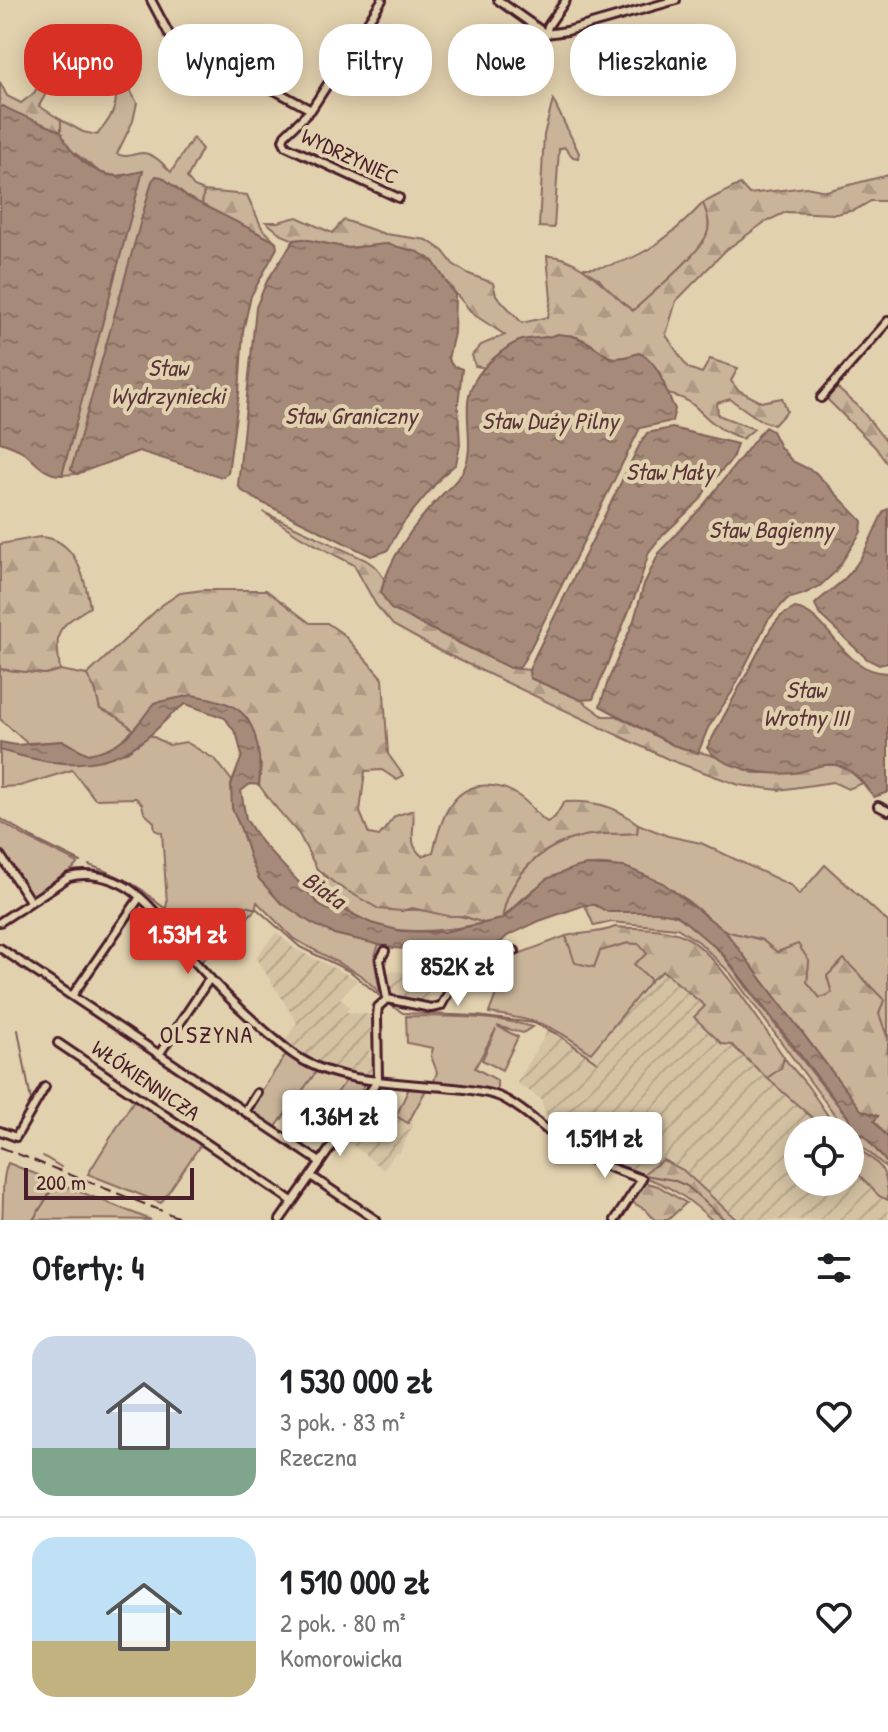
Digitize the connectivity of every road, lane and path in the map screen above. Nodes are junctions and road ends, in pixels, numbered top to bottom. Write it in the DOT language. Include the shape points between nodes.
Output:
graph roads {
  1 [pos="151,0"];
  2 [pos="382,0"];
  3 [pos="498,0"];
  4 [pos="566,0"];
  5 [pos="676,0"];
  6 [pos="532,24"];
  7 [pos="552,24"];
  8 [pos="554,33"];
  9 [pos="311,110"];
  10 [pos="399,198"];
  11 [pos="888,321"];
  12 [pos="821,398"];
  13 [pos="878,806"];
  14 [pos="888,811"];
  15 [pos="0,855"];
  16 [pos="140,897"];
  17 [pos="30,901"];
  18 [pos="0,922"];
  19 [pos="0,948"];
  20 [pos="385,951"];
  21 [pos="515,951"];
  22 [pos="210,978"];
  23 [pos="72,996"];
  24 [pos="387,999"];
  25 [pos="58,1043"];
  26 [pos="160,1053"];
  27 [pos="378,1080"];
  28 [pos="45,1087"];
  29 [pos="257,1093"];
  30 [pos="245,1112"];
  31 [pos="0,1131"];
  32 [pos="320,1162"];
  33 [pos="311,1176"];
  34 [pos="292,1201"];
  35 [pos="280,1220"];
  36 [pos="376,1220"];
  37 [pos="615,1220"];
  1 -- 9 [label="street, WYDRZYNIEC" via="171,38 189,54 241,72"];
  2 -- 9 [label="street, WYDRZYNIEC"];
  3 -- 6 [label="street"];
  4 -- 7 [label="street"];
  5 -- 8 [label="street"];
  9 -- 10 [label="street, WYDRZYNIEC" via="285,135 286,146"];
  11 -- 12 [label="street"];
  13 -- 14 [label="street"];
  15 -- 17 [label="street"];
  16 -- 17 [label="street" via="114,881 81,874"];
  16 -- 22 [label="street"];
  16 -- 23 [label="street"];
  17 -- 18 [label="street"];
  19 -- 23 [label="street"];
  20 -- 24 [label="street" via="380,960"];
  21 -- 24 [label="street" via="466,971 441,1006"];
  22 -- 26 [label="street"];
  22 -- 27 [label="street" via="302,1061"];
  23 -- 26 [label="street"];
  24 -- 27 [label="street" via="377,1016"];
  25 -- 34 [label="street, WŁÓKIENNICZA"];
  26 -- 30 [label="street"];
  27 -- 32 [label="street"];
  27 -- 37 [label="street" via="499,1097 572,1150 642,1179"];
  28 -- 31 [label="street" via="16,1137"];
  29 -- 30 [label="street"];
  30 -- 32 [label="street"];
  32 -- 33 [label="street"];
  33 -- 34 [label="street"];
  33 -- 36 [label="street"];
  34 -- 35 [label="street"];
}
